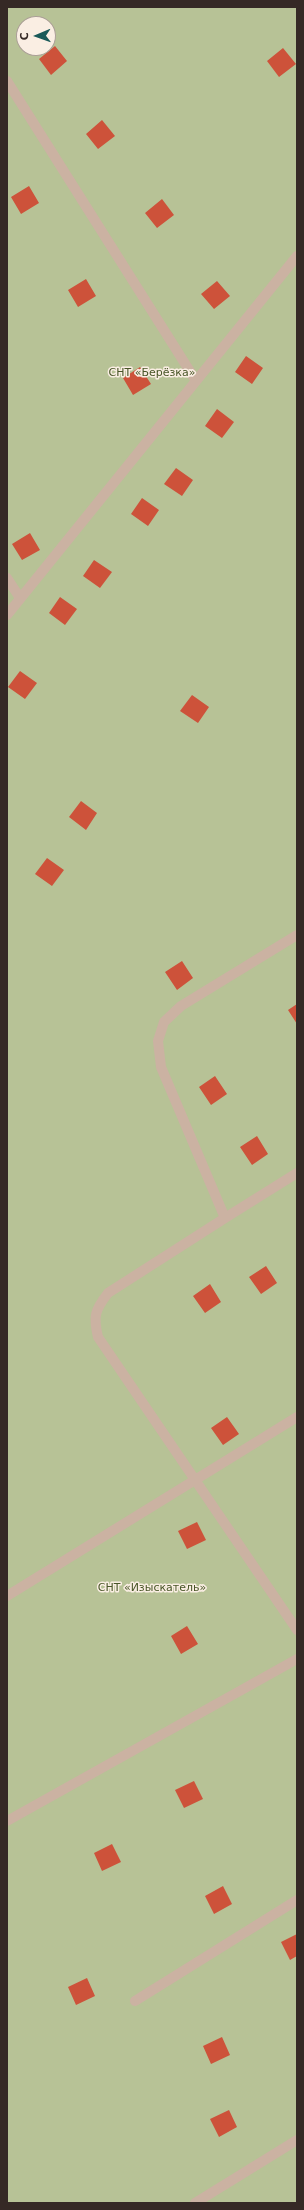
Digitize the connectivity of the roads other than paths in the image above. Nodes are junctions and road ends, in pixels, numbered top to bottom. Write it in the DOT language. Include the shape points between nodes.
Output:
graph roads {
  1 [pos="7,81"];
  2 [pos="297,256"];
  3 [pos="196,381"];
  4 [pos="7,578"];
  5 [pos="20,598"];
  6 [pos="7,615"];
  7 [pos="297,935"];
  8 [pos="297,1173"];
  9 [pos="225,1218"];
  10 [pos="297,1417"];
  11 [pos="196,1478"];
  12 [pos="7,1596"];
  13 [pos="297,1630"];
  14 [pos="297,1659"];
  15 [pos="7,1822"];
  16 [pos="297,1900"];
  17 [pos="135,2001"];
  18 [pos="297,2140"];
  19 [pos="194,2203"];
  1 -- 3 [label="street"];
  2 -- 3 [label="street"];
  3 -- 5 [label="street"];
  4 -- 5 [label="street"];
  5 -- 6 [label="street"];
  7 -- 9 [label="street" via="181,1006 164,1022 158,1042 161,1067"];
  8 -- 9 [label="street"];
  9 -- 11 [label="street" via="108,1293 97,1307 94,1322 98,1337"];
  10 -- 11 [label="street"];
  11 -- 12 [label="street"];
  11 -- 13 [label="street"];
  14 -- 15 [label="street"];
  16 -- 17 [label="street"];
  18 -- 19 [label="street"];
}
